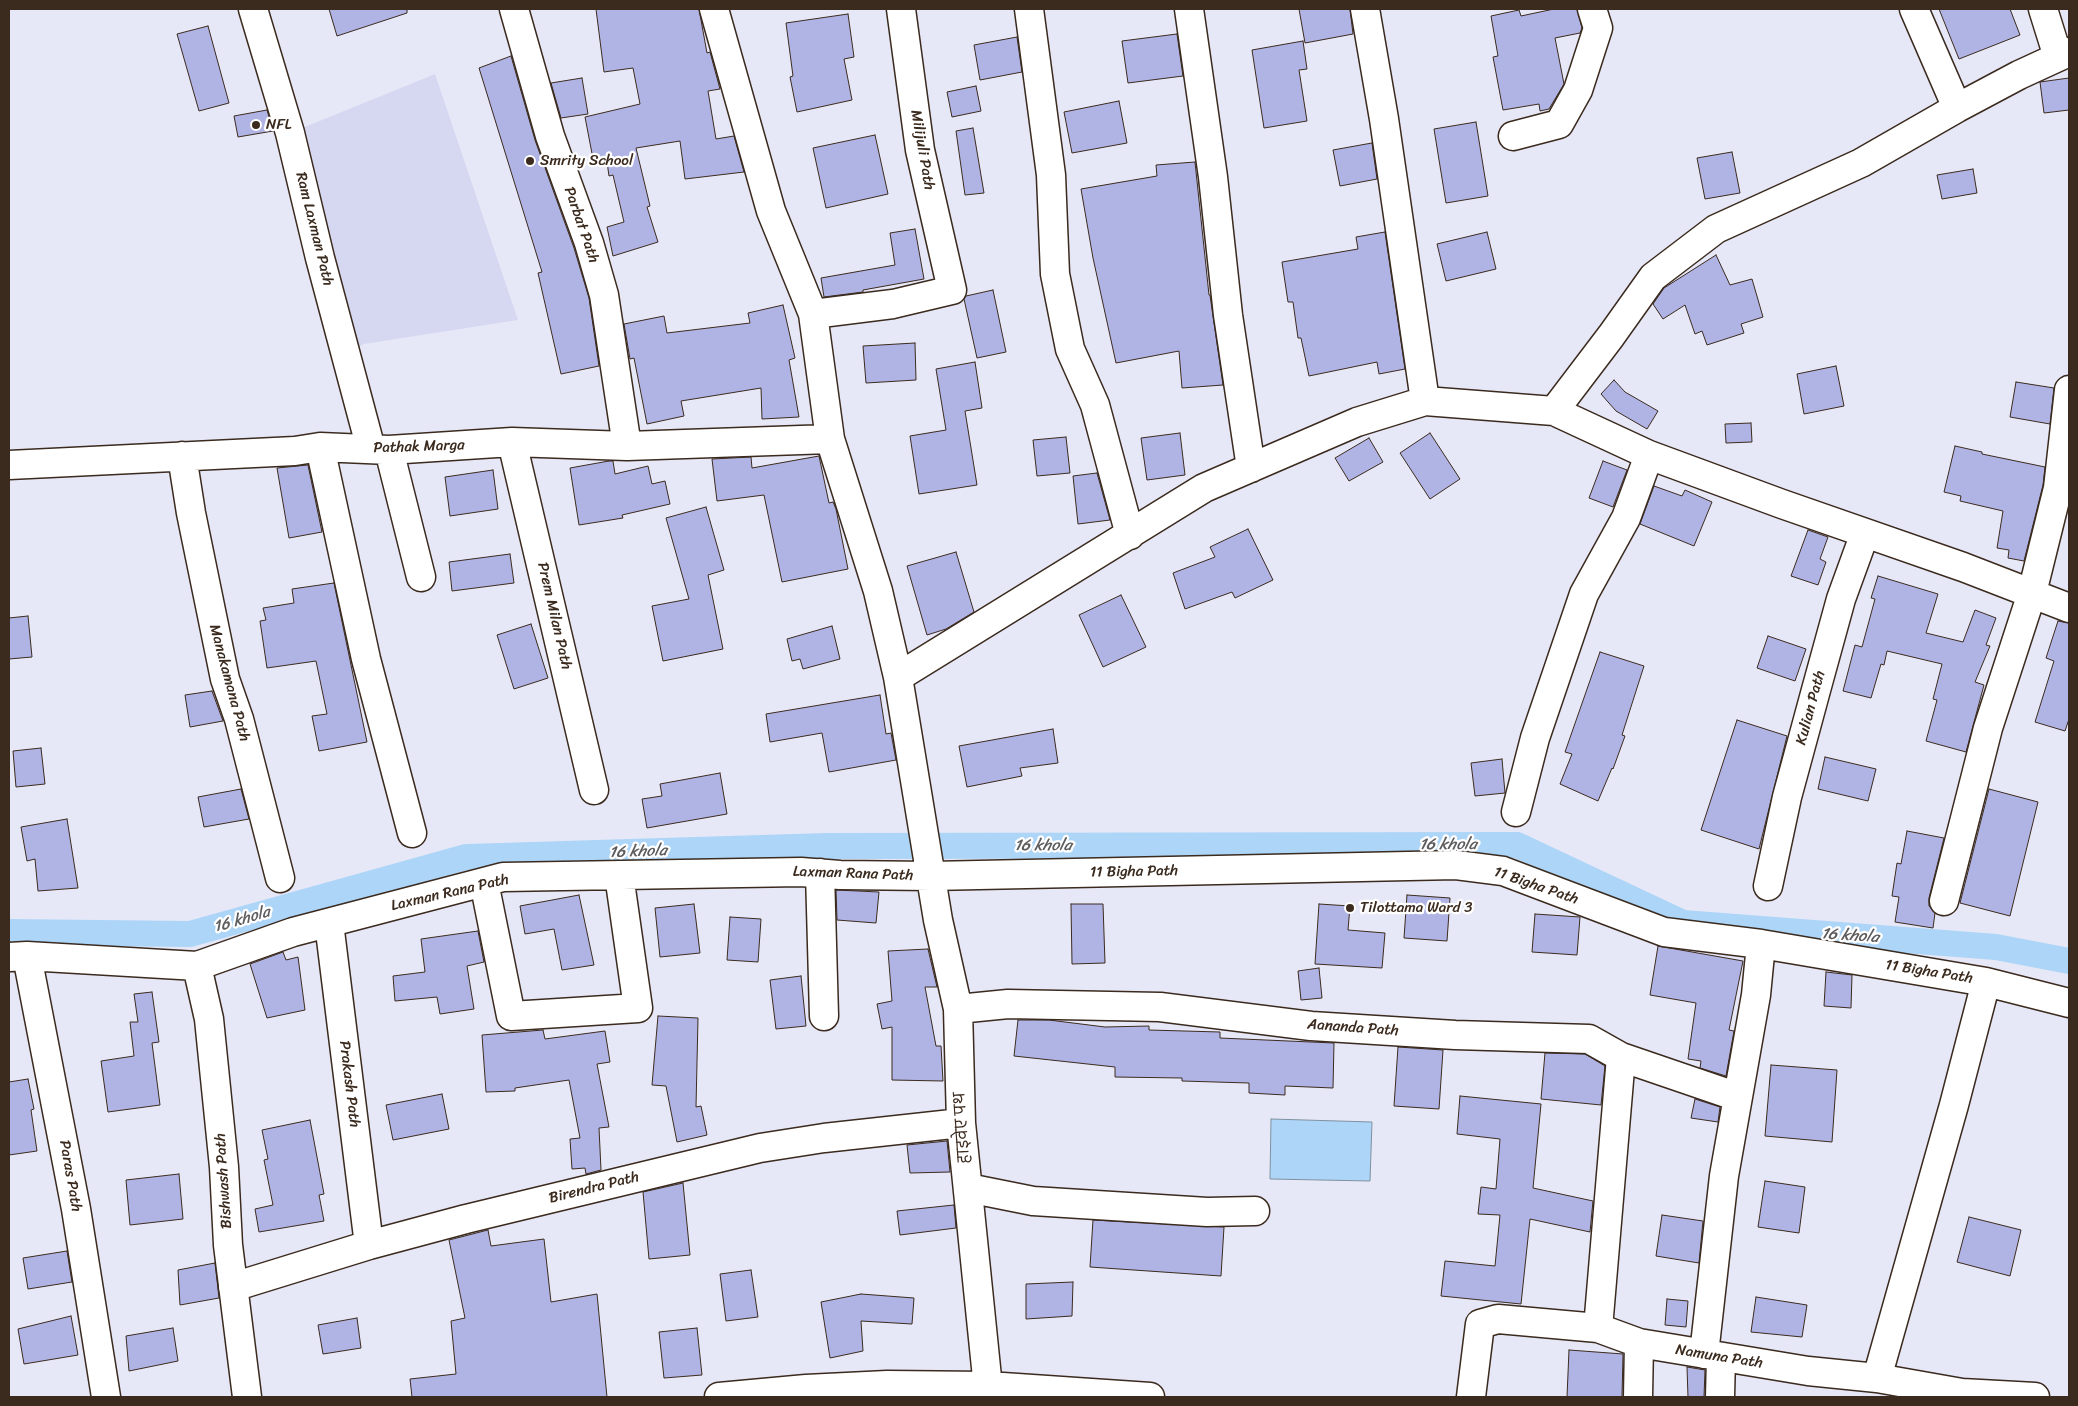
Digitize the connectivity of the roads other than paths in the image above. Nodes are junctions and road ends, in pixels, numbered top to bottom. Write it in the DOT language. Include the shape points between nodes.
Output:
graph roads {
  1 [pos="253,9"];
  2 [pos="514,9"];
  3 [pos="714,9"];
  4 [pos="901,9"];
  5 [pos="1029,9"];
  6 [pos="1189,9"];
  7 [pos="1365,9"];
  8 [pos="1592,9"];
  9 [pos="1914,9"];
  10 [pos="2043,9"];
  11 [pos="2064,54"];
  12 [pos="1957,108"];
  13 [pos="1513,136"];
  14 [pos="813,314"];
  15 [pos="2069,390"];
  16 [pos="1425,401"];
  17 [pos="1554,411"];
  18 [pos="830,439"];
  19 [pos="512,442"];
  20 [pos="627,446"];
  21 [pos="320,447"];
  22 [pos="380,450"];
  23 [pos="1650,455"];
  24 [pos="182,456"];
  25 [pos="9,465"];
  26 [pos="1251,468"];
  27 [pos="1865,533"];
  28 [pos="1130,534"];
  29 [pos="421,577"];
  30 [pos="2032,593"];
  31 [pos="2069,608"];
  32 [pos="898,677"];
  33 [pos="594,790"];
  34 [pos="1516,812"];
  35 [pos="412,833"];
  36 [pos="930,869"];
  37 [pos="820,873"];
  38 [pos="619,875"];
  39 [pos="280,878"];
  40 [pos="484,882"];
  41 [pos="1768,886"];
  42 [pos="1944,901"];
  43 [pos="329,923"];
  44 [pos="1761,944"];
  45 [pos="18,956"];
  46 [pos="197,966"];
  47 [pos="1986,982"];
  48 [pos="2069,1003"];
  49 [pos="958,1009"];
  50 [pos="824,1016"];
  51 [pos="1621,1057"];
  52 [pos="1738,1097"];
  53 [pos="961,1123"];
  54 [pos="968,1188"];
  55 [pos="1255,1211"];
  56 [pos="369,1245"];
  57 [pos="233,1288"];
  58 [pos="1598,1328"];
  59 [pos="1639,1343"];
  60 [pos="1712,1356"];
  61 [pos="1877,1378"];
  62 [pos="989,1391"];
  63 [pos="1962,1395"];
  64 [pos="106,1397"];
  65 [pos="247,1397"];
  66 [pos="719,1397"];
  67 [pos="1150,1397"];
  68 [pos="1470,1397"];
  69 [pos="1638,1397"];
  70 [pos="1720,1397"];
  71 [pos="2035,1397"];
  1 -- 22 [label="street, Ram Laxman Path" via="290,133 320,258"];
  2 -- 20 [label="street, Parbat Path" via="550,136 589,243 604,295"];
  3 -- 14 [label="street, हाइवेए पथ" via="771,211"];
  4 -- 14 [label="street, Milijuli Path" via="920,150 952,290 893,304"];
  5 -- 28 [label="street" via="1051,175 1055,274 1070,350 1094,405"];
  6 -- 26 [label="street"];
  7 -- 16 [label="street"];
  8 -- 13 [label="street" via="1598,28 1578,90 1559,124"];
  9 -- 12 [label="street"];
  10 -- 11 [label="street"];
  11 -- 12 [label="street"];
  12 -- 17 [label="street" via="1862,163 1716,229 1652,277"];
  14 -- 18 [label="street, हाइवेए पथ"];
  15 -- 30 [label="street" via="2058,488"];
  16 -- 17 [label="street"];
  16 -- 26 [label="street" via="1357,422"];
  17 -- 23 [label="street"];
  18 -- 20 [label="street, Pathak Marga"];
  18 -- 32 [label="street, हाइवेए पथ" via="878,591"];
  19 -- 20 [label="street, Pathak Marga"];
  19 -- 22 [label="street, Pathak Marga"];
  19 -- 33 [label="street, Prem Milan Path"];
  21 -- 22 [label="street, Pathak Marga"];
  21 -- 24 [label="street, Pathak Marga"];
  21 -- 35 [label="street" via="366,659"];
  22 -- 29 [label="street, Ram Laxman Path"];
  23 -- 27 [label="street"];
  23 -- 34 [label="street" via="1626,518 1584,594 1535,738"];
  24 -- 25 [label="street, Pathak Marga"];
  24 -- 39 [label="street, Manakamana Path" via="225,679 239,719"];
  26 -- 28 [label="street" via="1204,488"];
  27 -- 30 [label="street"];
  27 -- 41 [label="street, Kulian Path" via="1841,599 1787,797"];
  28 -- 32 [label="street"];
  30 -- 31 [label="street"];
  30 -- 42 [label="street" via="1988,728"];
  32 -- 36 [label="street, हाइवेए पथ"];
  36 -- 37 [label="street, Laxman Rana Path" via="840,875"];
  36 -- 44 [label="street, 11 Bigha Path" via="1456,865 1503,871 1664,932"];
  36 -- 49 [label="street, हाइवेए पथ"];
  37 -- 38 [label="street, Laxman Rana Path"];
  37 -- 50 [label="street"];
  38 -- 40 [label="street, Laxman Rana Path" via="503,877"];
  38 -- 40 [label="street" via="638,1008 511,1016"];
  40 -- 43 [label="street, Laxman Rana Path"];
  43 -- 46 [label="street, Laxman Rana Path" via="293,932"];
  43 -- 56 [label="street, Prakash Path"];
  44 -- 47 [label="street, 11 Bigha Path"];
  44 -- 52 [label="street" via="1756,995"];
  45 -- 46 [label="street, Laxman Rana Path"];
  45 -- 64 [label="street, Paras Path" via="76,1209"];
  46 -- 57 [label="street, Bishwash Path" via="208,1019"];
  47 -- 48 [label="street, 11 Bigha Path"];
  47 -- 61 [label="street"];
  49 -- 51 [label="street, Aananda Path" via="1008,1004 1160,1007 1311,1026 1590,1039"];
  49 -- 53 [label="street, हाइवेए पथ"];
  51 -- 52 [label="street, Aananda Path"];
  51 -- 58 [label="street"];
  52 -- 60 [label="street" via="1724,1176"];
  53 -- 54 [label="street, हाइवेए पथ"];
  53 -- 56 [label="street, Birendra Path" via="760,1148 475,1216"];
  54 -- 55 [label="street" via="1033,1201 1207,1212"];
  54 -- 62 [label="street, हाइवेए पथ"];
  56 -- 57 [label="street, Birendra Path"];
  57 -- 65 [label="street, Bishwash Path"];
  58 -- 59 [label="street, Namuna Path"];
  58 -- 68 [label="street, Namuna Path" via="1498,1319 1480,1324"];
  59 -- 60 [label="street, Namuna Path"];
  59 -- 69 [label="street"];
  60 -- 61 [label="street, Namuna Path"];
  60 -- 70 [label="street"];
  61 -- 63 [label="street, Namuna Path"];
  62 -- 66 [label="street" via="887,1386"];
  62 -- 67 [label="street"];
  63 -- 71 [label="street, Namuna Path"];
}
